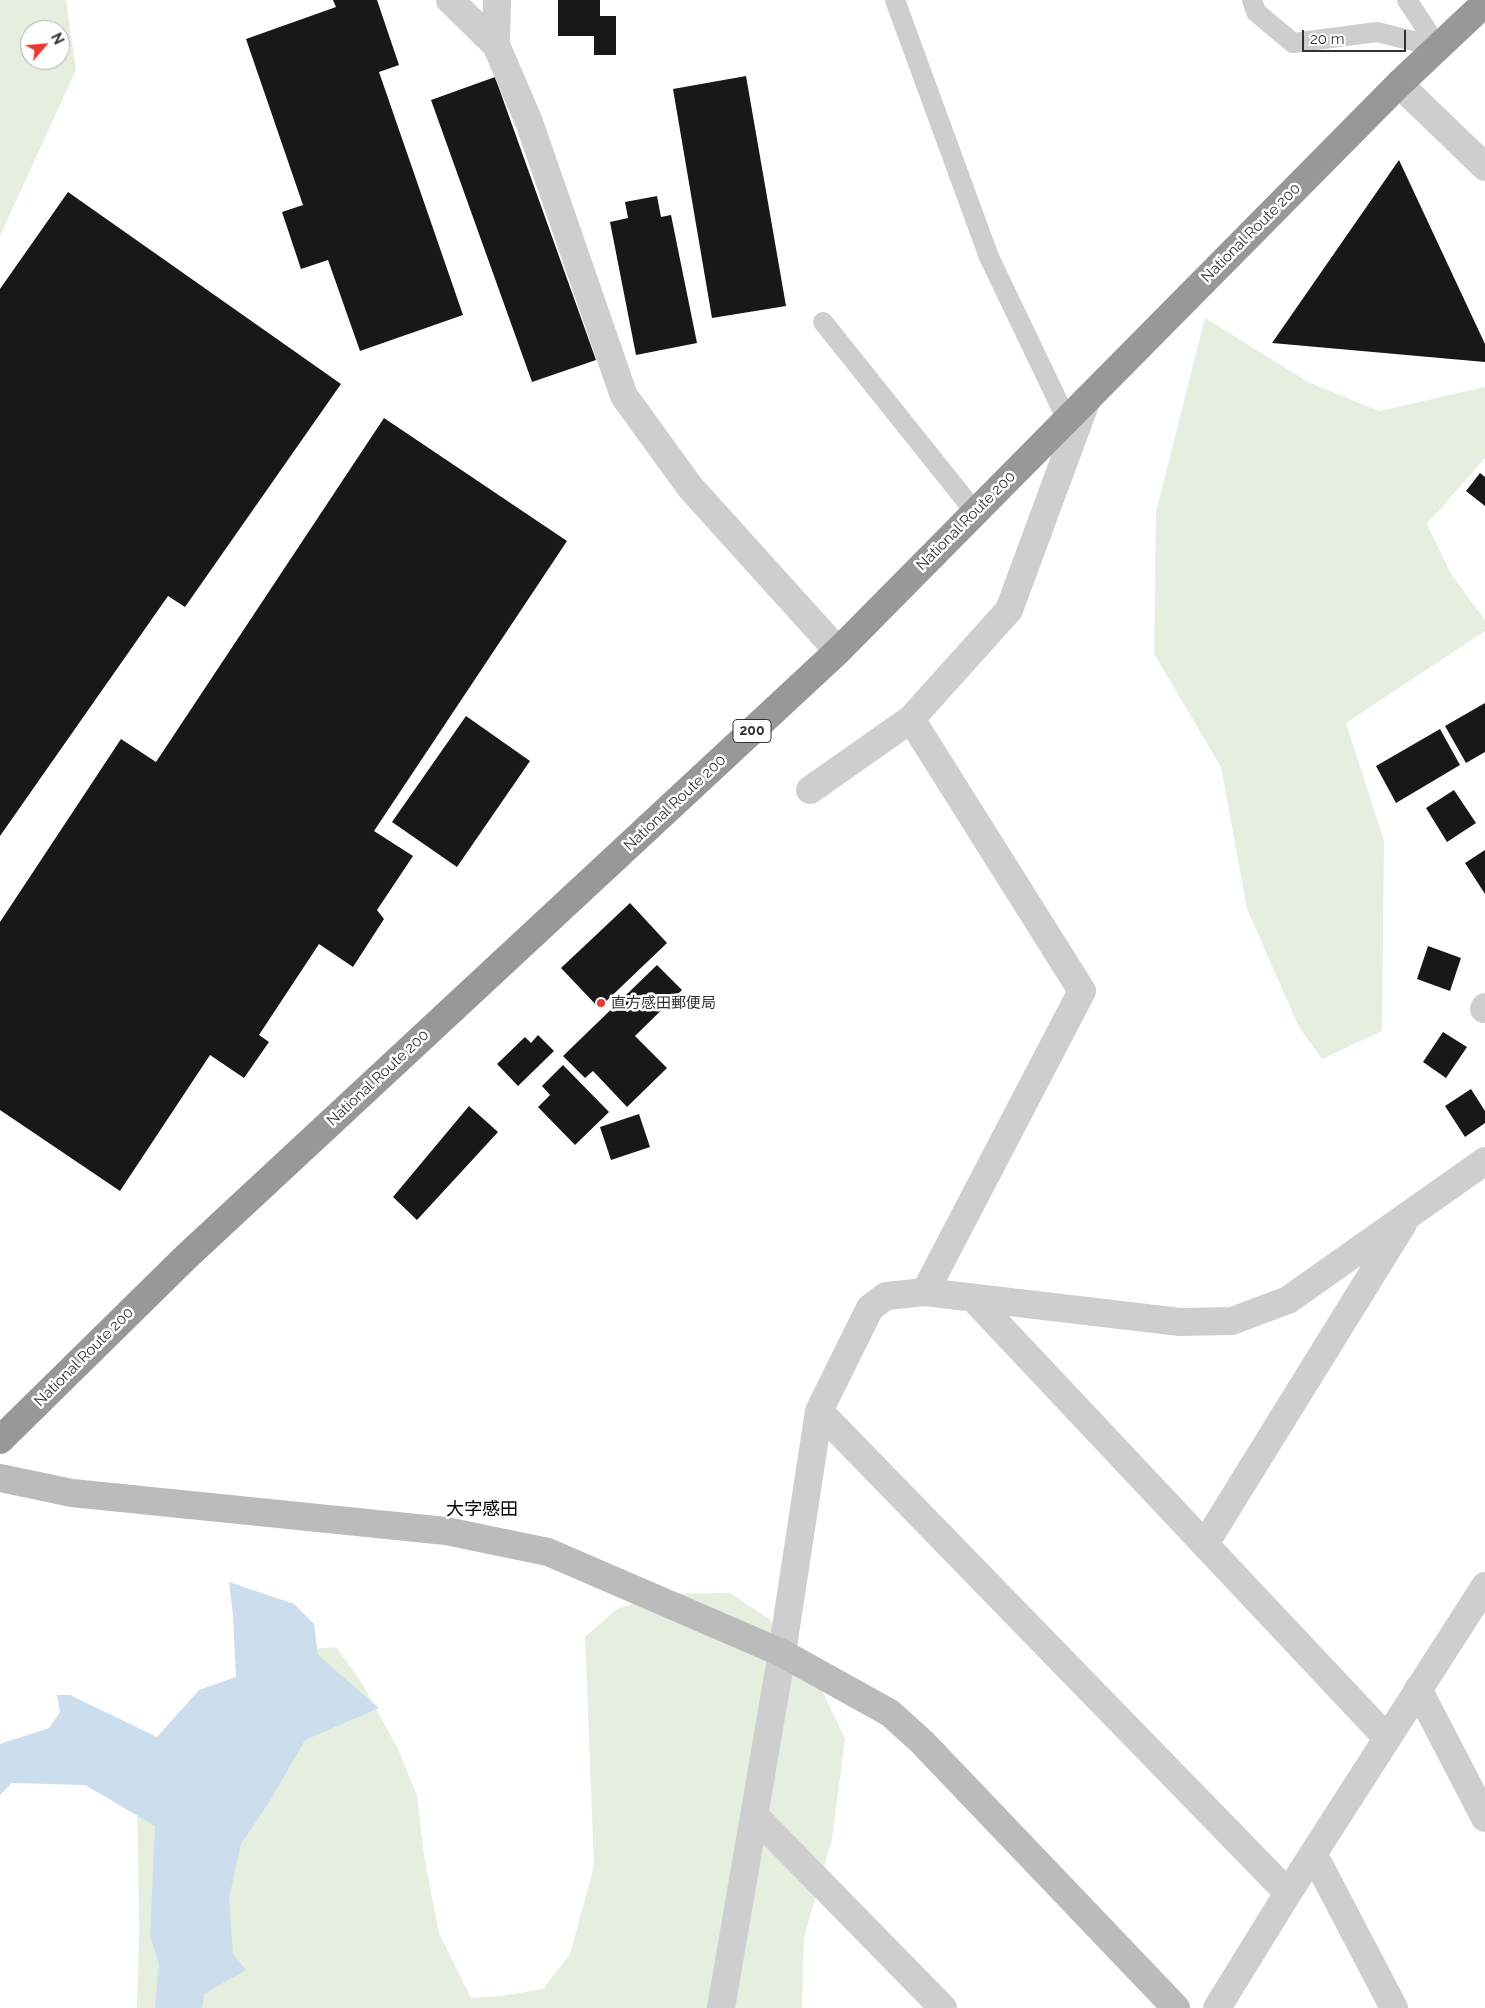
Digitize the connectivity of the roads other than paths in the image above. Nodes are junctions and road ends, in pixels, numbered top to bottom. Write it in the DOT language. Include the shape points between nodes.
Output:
graph roads {
  1 [pos="450,0"];
  2 [pos="497,0"];
  3 [pos="895,0"];
  4 [pos="1252,0"];
  5 [pos="1407,0"];
  6 [pos="1485,3"];
  7 [pos="496,45"];
  8 [pos="1438,47"];
  9 [pos="1399,84"];
  10 [pos="1485,167"];
  11 [pos="822,322"];
  12 [pos="1087,399"];
  13 [pos="1067,420"];
  14 [pos="975,512"];
  15 [pos="838,652"];
  16 [pos="911,719"];
  17 [pos="810,790"];
  18 [pos="1485,1161"];
  19 [pos="1410,1214"];
  20 [pos="925,1292"];
  21 [pos="973,1298"];
  22 [pos="819,1411"];
  23 [pos="0,1440"];
  24 [pos="0,1478"];
  25 [pos="1205,1544"];
  26 [pos="1485,1586"];
  27 [pos="782,1653"];
  28 [pos="1418,1689"];
  29 [pos="1387,1738"];
  30 [pos="755,1816"];
  31 [pos="1485,1818"];
  32 [pos="1314,1855"];
  33 [pos="1288,1893"];
  34 [pos="721,2008"];
  35 [pos="943,2008"];
  36 [pos="1176,2008"];
  37 [pos="1218,2008"];
  38 [pos="1394,2008"];
  1 -- 7 [label="street"];
  2 -- 7 [label="street"];
  3 -- 13 [label="lane" via="989,257"];
  4 -- 8 [label="lane" via="1256,12 1293,43 1376,32"];
  5 -- 8 [label="lane"];
  6 -- 8 [label="highway, National Route 200 / 200"];
  7 -- 15 [label="street" via="529,122 624,396 690,487"];
  8 -- 9 [label="highway, National Route 200 / 200"];
  9 -- 10 [label="street"];
  9 -- 12 [label="highway, National Route 200 / 200"];
  11 -- 14 [label="lane"];
  12 -- 13 [label="highway, National Route 200 / 200"];
  12 -- 16 [label="street" via="1009,610"];
  13 -- 14 [label="highway, National Route 200 / 200"];
  14 -- 15 [label="highway, National Route 200 / 200"];
  15 -- 23 [label="highway, National Route 200 / 200" via="186,1257"];
  16 -- 17 [label="street"];
  16 -- 20 [label="street" via="1082,991"];
  18 -- 19 [label="street"];
  19 -- 21 [label="street" via="1288,1300 1232,1322 1180,1322"];
  19 -- 25 [label="street"];
  20 -- 21 [label="street"];
  20 -- 22 [label="street" via="886,1296 870,1308"];
  21 -- 25 [label="street"];
  22 -- 27 [label="street"];
  22 -- 33 [label="street"];
  24 -- 27 [label="street" via="72,1493 446,1531 548,1552"];
  25 -- 29 [label="street"];
  26 -- 28 [label="street"];
  27 -- 30 [label="street"];
  27 -- 36 [label="street" via="890,1713 922,1742"];
  28 -- 29 [label="street"];
  28 -- 31 [label="street"];
  29 -- 32 [label="street"];
  30 -- 34 [label="street"];
  30 -- 35 [label="street"];
  32 -- 33 [label="street"];
  32 -- 38 [label="street"];
  33 -- 37 [label="street"];
}
